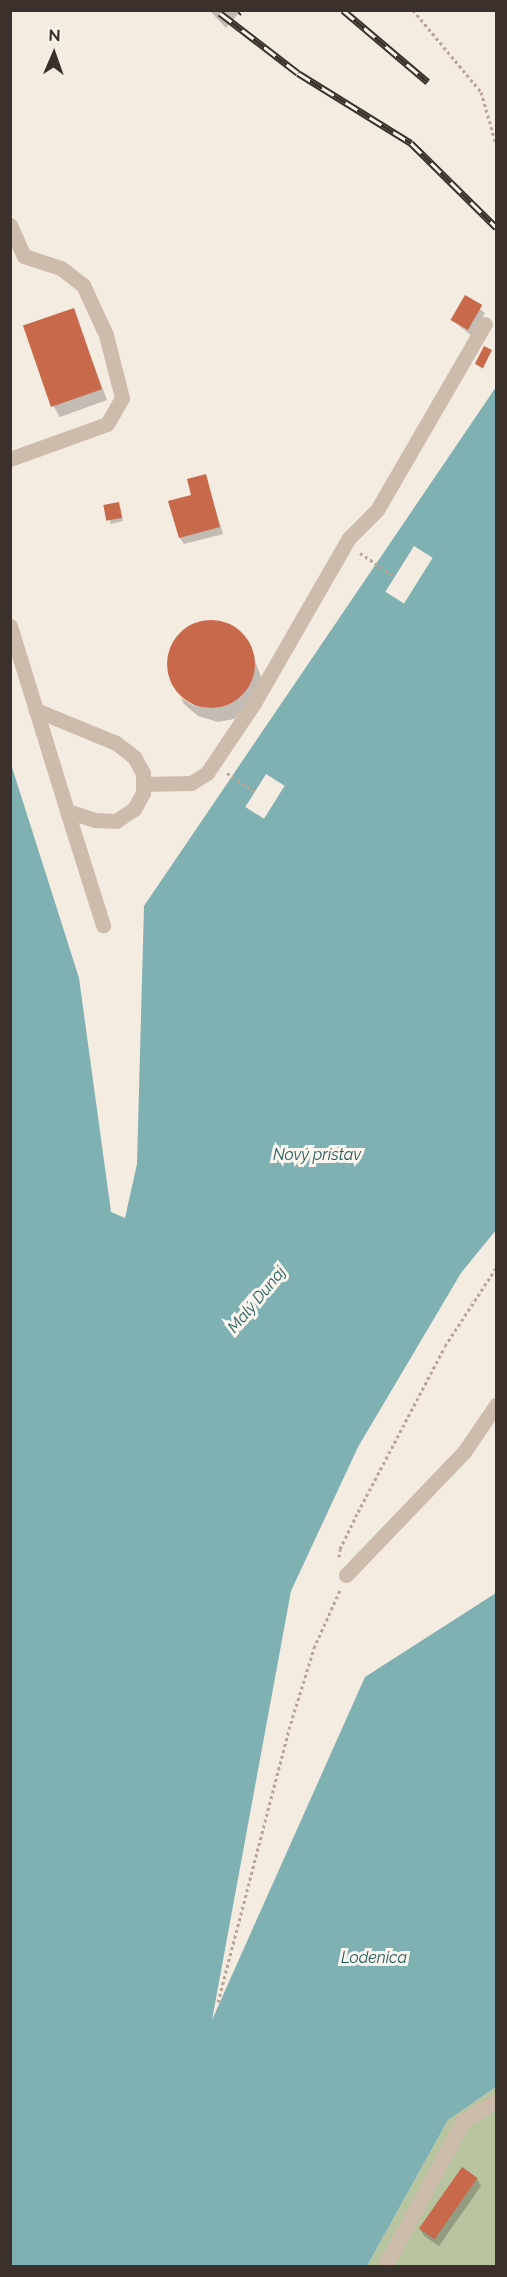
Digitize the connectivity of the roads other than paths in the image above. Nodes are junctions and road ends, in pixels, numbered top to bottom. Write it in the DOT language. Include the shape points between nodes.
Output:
graph roads {
  1 [pos="10,225"];
  2 [pos="485,324"];
  3 [pos="10,459"];
  4 [pos="10,626"];
  5 [pos="36,710"];
  6 [pos="143,784"];
  7 [pos="67,811"];
  8 [pos="102,925"];
  9 [pos="496,1405"];
  10 [pos="346,1575"];
  11 [pos="496,2101"];
  12 [pos="385,2266"];
  1 -- 3 [label="lane" via="24,256 61,268 83,285 106,335 122,398 107,424"];
  2 -- 6 [label="lane" via="377,510 349,538 255,703 207,773 191,783"];
  4 -- 5 [label="lane"];
  5 -- 6 [label="lane" via="116,743 134,757 143,773"];
  5 -- 7 [label="lane"];
  6 -- 7 [label="lane" via="143,793 134,809 116,821 95,820"];
  7 -- 8 [label="lane"];
  9 -- 10 [label="lane" via="464,1452"];
  11 -- 12 [label="lane" via="463,2121"];
}
